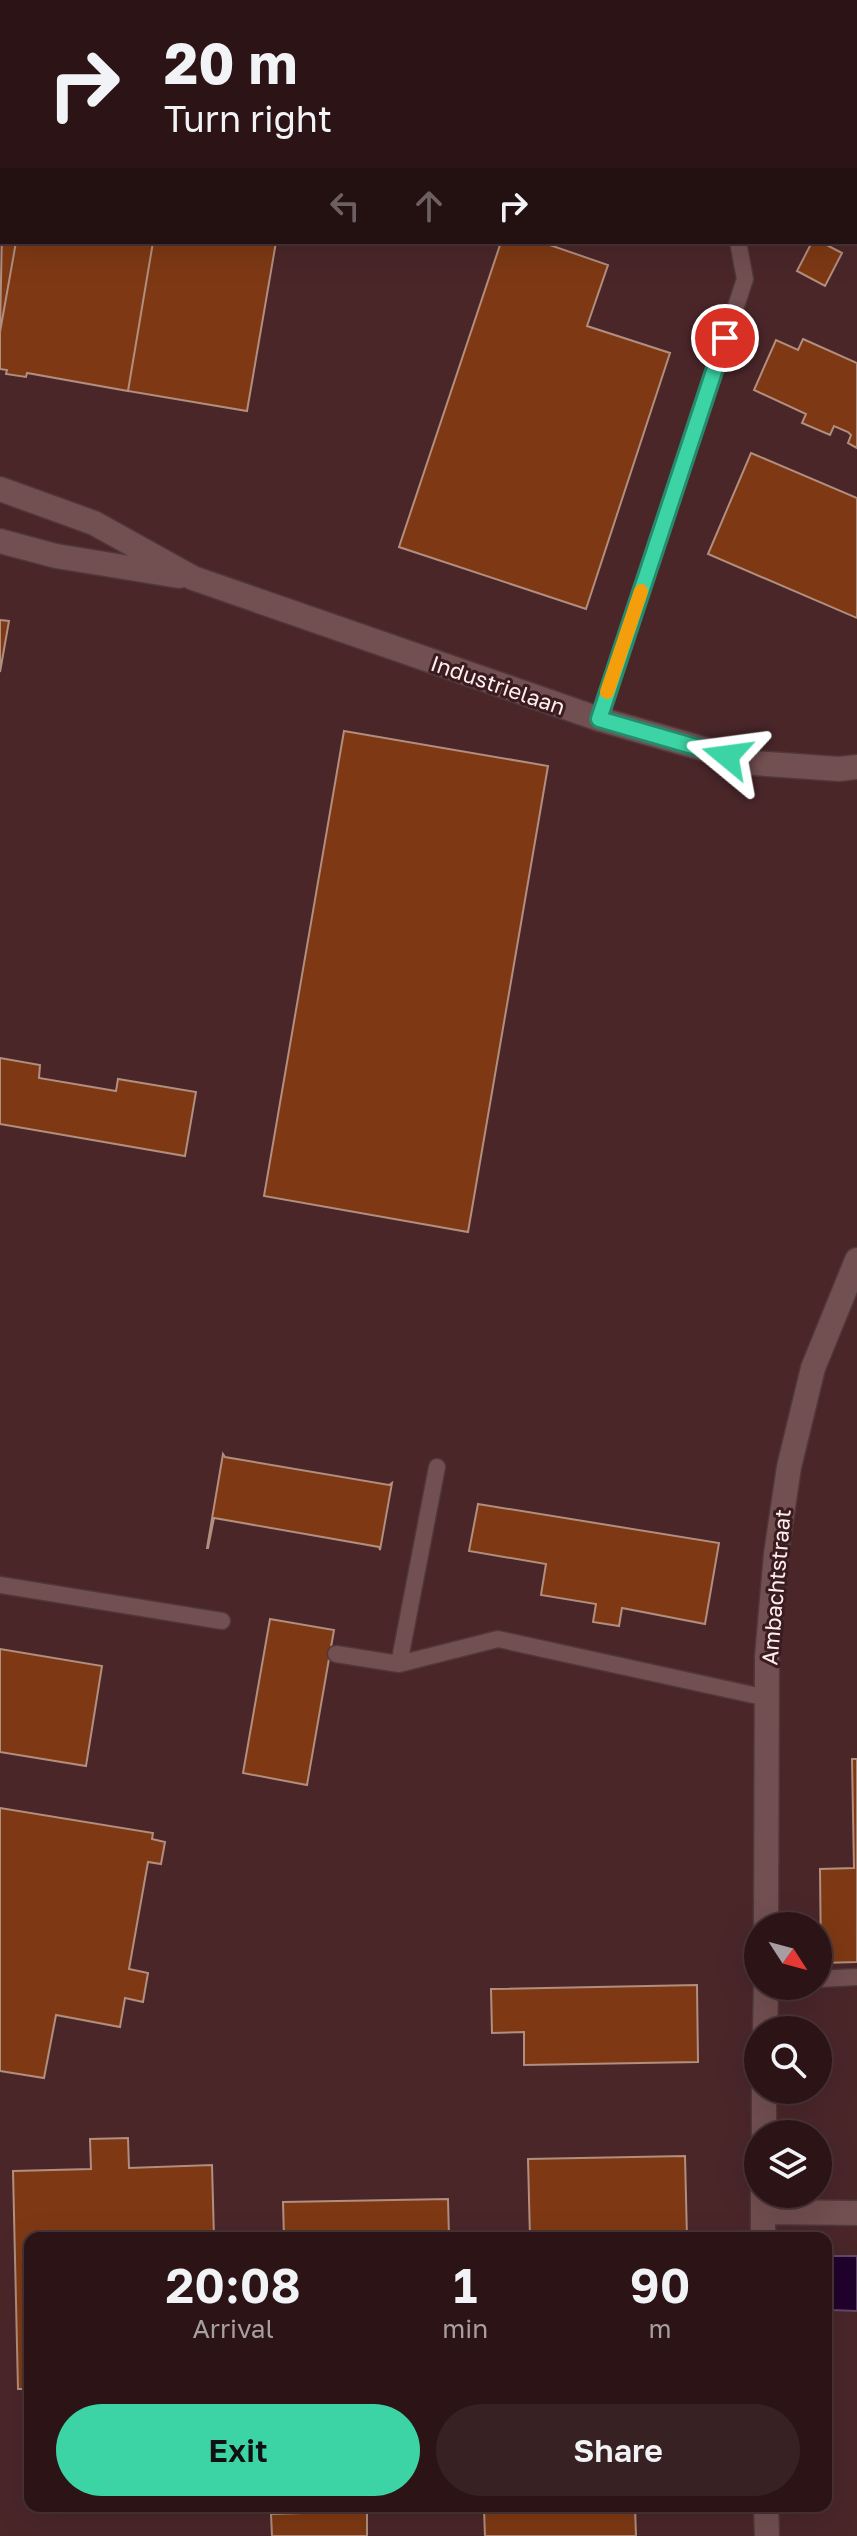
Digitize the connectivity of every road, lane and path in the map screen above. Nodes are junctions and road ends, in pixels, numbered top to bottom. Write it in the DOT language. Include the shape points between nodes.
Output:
graph roads {
  1 [pos="738,244"];
  2 [pos="0,489"];
  3 [pos="0,541"];
  4 [pos="193,578"];
  5 [pos="599,719"];
  6 [pos="857,767"];
  7 [pos="857,1260"];
  8 [pos="437,1467"];
  9 [pos="0,1585"];
  10 [pos="222,1621"];
  11 [pos="336,1654"];
  12 [pos="399,1664"];
  13 [pos="767,1698"];
  14 [pos="766,1912"];
  15 [pos="857,1977"];
  16 [pos="832,1978"];
  17 [pos="763,2208"];
  18 [pos="810,2208"];
  19 [pos="857,2213"];
  20 [pos="763,2232"];
  21 [pos="766,2512"];
  22 [pos="767,2536"];
  1 -- 5 [label="lane" via="745,279"];
  2 -- 4 [label="street, Industrielaan" via="94,523"];
  3 -- 4 [label="street, Industrielaan" via="56,556"];
  4 -- 5 [label="street, Industrielaan"];
  5 -- 6 [label="street, Industrielaan" via="753,763"];
  7 -- 13 [label="street, Ambachtstraat" via="813,1368 789,1467 776,1554"];
  8 -- 12 [label="lane"];
  9 -- 10 [label="lane"];
  11 -- 12 [label="lane"];
  12 -- 13 [label="lane" via="498,1639"];
  13 -- 14 [label="street, Ambachtstraat"];
  15 -- 16 [label="lane"];
  17 -- 20 [label="street"];
  18 -- 19 [label="street"];
  21 -- 22 [label="street"];
}
